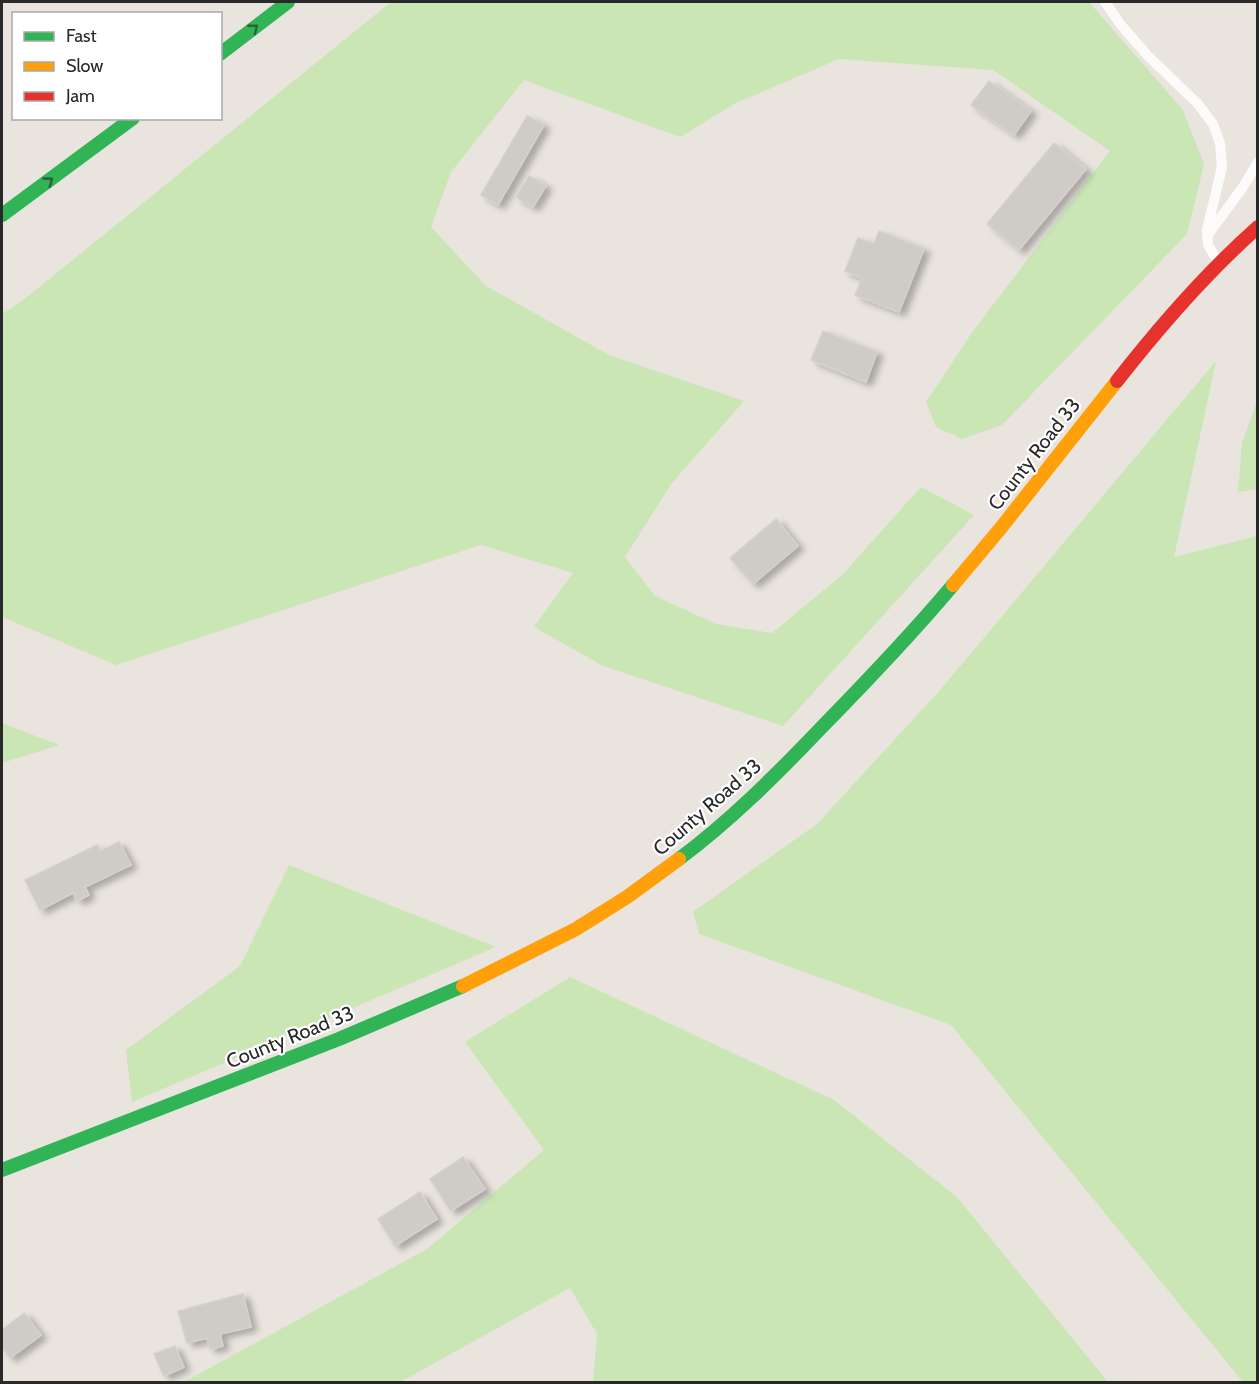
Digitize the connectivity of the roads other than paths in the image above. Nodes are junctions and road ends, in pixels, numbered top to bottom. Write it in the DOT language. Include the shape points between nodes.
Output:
graph roads {
  1 [pos="288,2"];
  2 [pos="1105,2"];
  3 [pos="222,52"];
  4 [pos="130,120"];
  5 [pos="1257,162"];
  6 [pos="2,215"];
  7 [pos="1257,227"];
  8 [pos="1207,237"];
  9 [pos="1219,263"];
  10 [pos="2,1170"];
  3 -- 1 [label="main road, one-way"];
  2 -- 8 [label="lane" via="1148,56 1214,124 1222,167"];
  6 -- 4 [label="main road, one-way"];
  5 -- 8 [label="lane"];
  7 -- 9 [label="main road, County Road 33"];
  8 -- 9 [label="lane"];
  9 -- 10 [label="main road, County Road 33" via="1131,363 935,606 795,755 692,849 576,929 457,989"];
}
